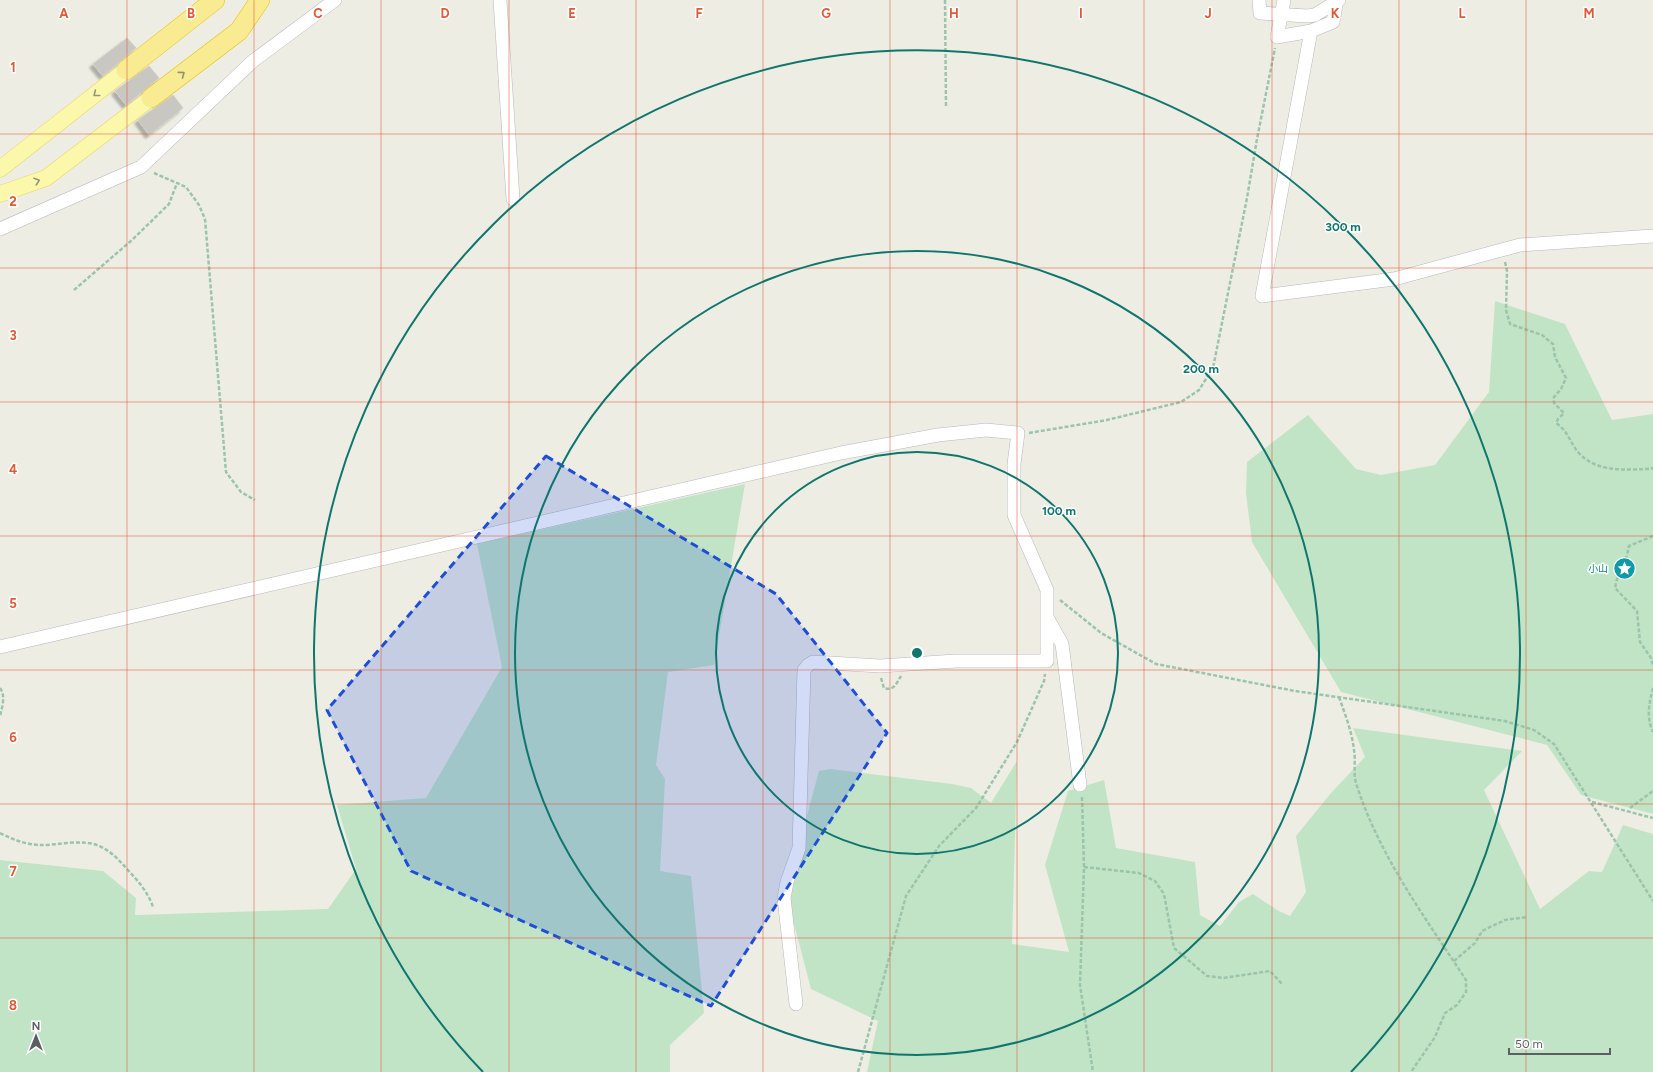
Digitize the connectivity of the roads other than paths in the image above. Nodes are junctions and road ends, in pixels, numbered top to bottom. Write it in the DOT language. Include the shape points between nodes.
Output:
graph roads {
  1 [pos="215,0"];
  2 [pos="260,0"];
  3 [pos="334,0"];
  4 [pos="500,0"];
  5 [pos="1259,0"];
  6 [pos="1284,0"];
  7 [pos="1338,1"];
  8 [pos="1282,15"];
  9 [pos="1311,31"];
  10 [pos="126,70"];
  11 [pos="151,98"];
  12 [pos="0,169"];
  13 [pos="0,194"];
  14 [pos="513,199"];
  15 [pos="0,229"];
  16 [pos="1653,236"];
  17 [pos="1048,619"];
  18 [pos="0,648"];
  19 [pos="1080,785"];
  20 [pos="796,1004"];
  1 -- 10 [label="highway"];
  11 -- 2 [label="highway, one-way" via="239,30"];
  3 -- 15 [label="street" via="253,61 141,167"];
  4 -- 14 [label="street"];
  5 -- 8 [label="street" via="1260,13"];
  6 -- 8 [label="street"];
  7 -- 8 [label="street" via="1315,15"];
  7 -- 9 [label="street" via="1333,22"];
  8 -- 9 [label="street" via="1277,38"];
  9 -- 16 [label="street" via="1262,296 1394,279 1520,245"];
  10 -- 12 [label="main road, one-way"];
  13 -- 11 [label="main road, one-way" via="46,178"];
  17 -- 18 [label="street" via="1047,590 1014,515 1014,464 1018,433 986,430 841,453"];
  17 -- 19 [label="street" via="1062,644"];
  17 -- 20 [label="street" via="1047,661 956,661 880,666 814,662 804,670 799,848 784,898"];
}
